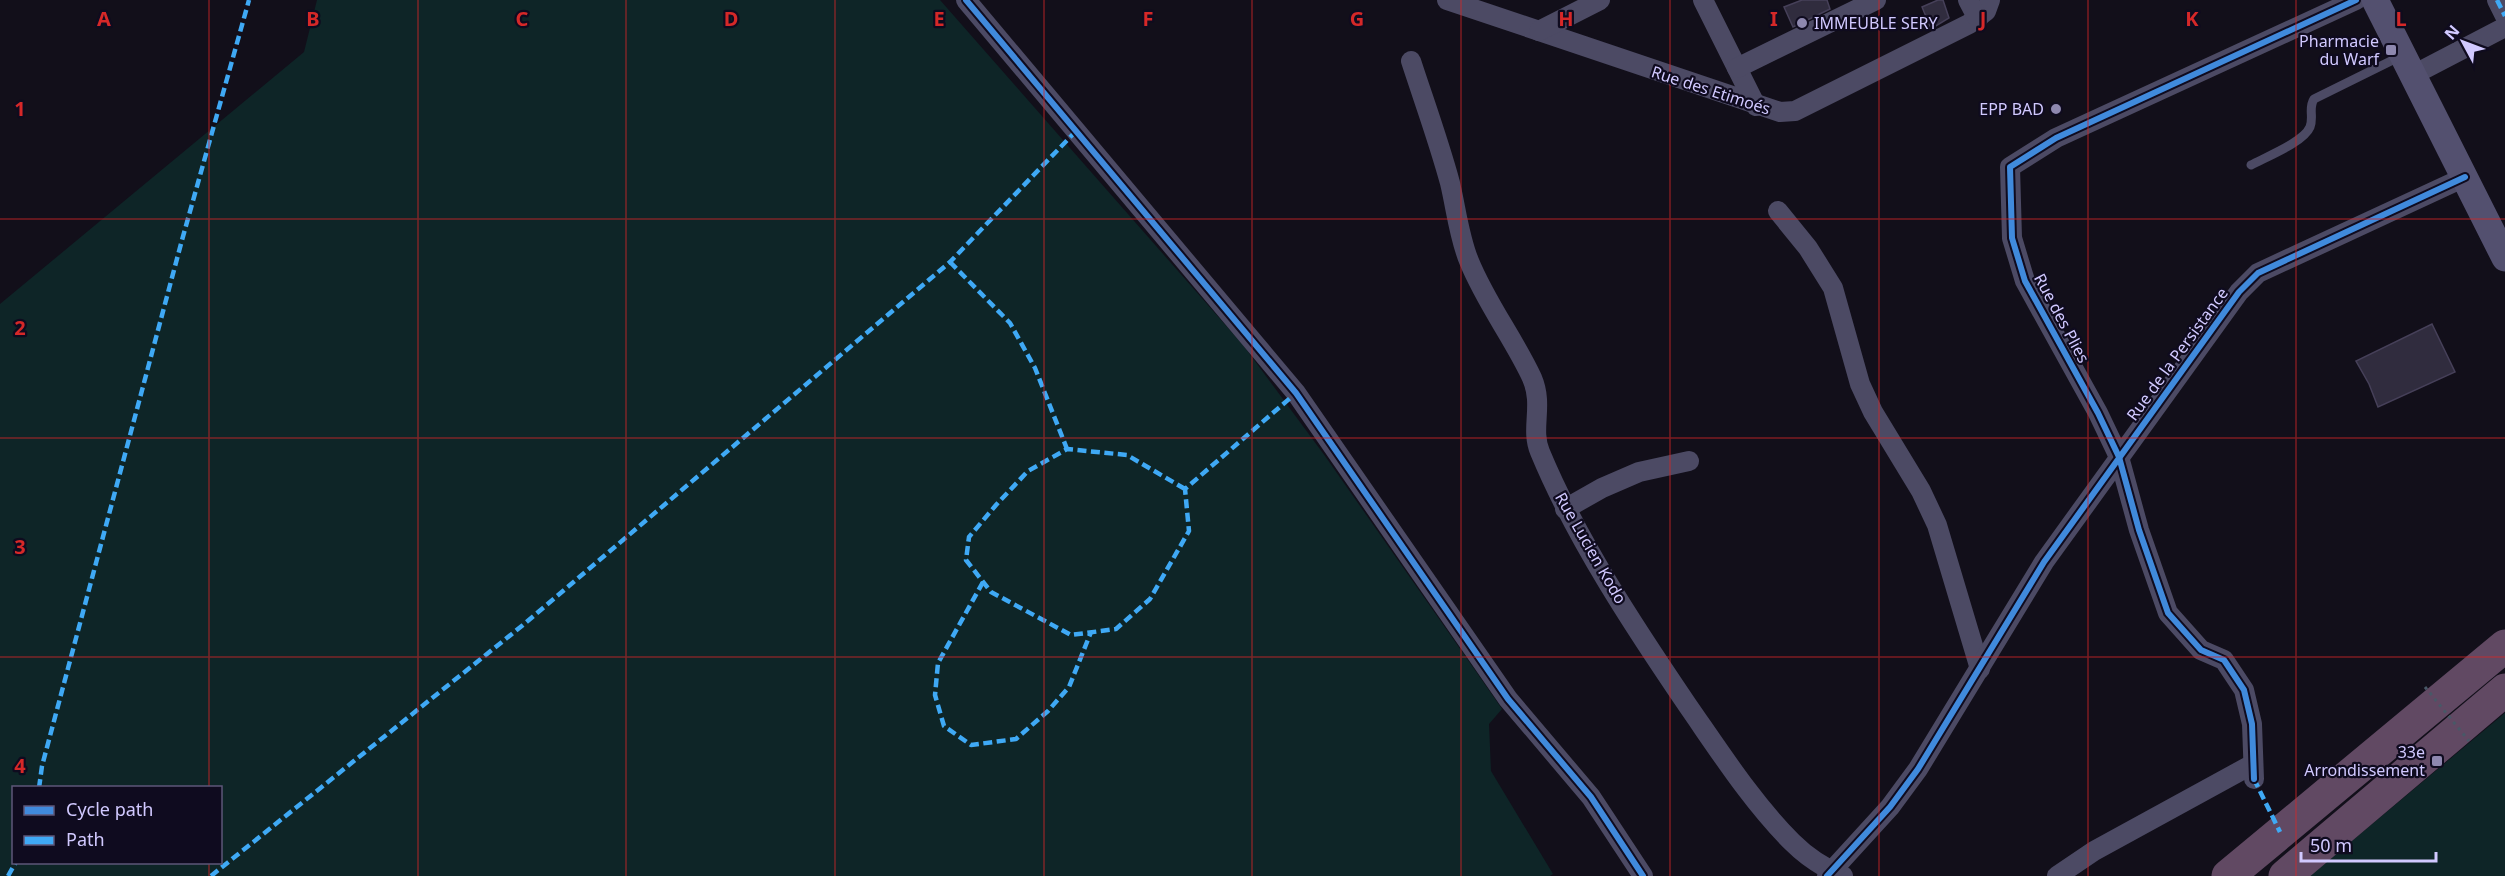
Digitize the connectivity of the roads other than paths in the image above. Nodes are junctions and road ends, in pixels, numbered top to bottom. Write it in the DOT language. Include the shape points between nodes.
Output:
graph roads {
  1 [pos="966,0"];
  2 [pos="1447,0"];
  3 [pos="1600,0"];
  4 [pos="1703,0"];
  5 [pos="1876,0"];
  6 [pos="1968,0"];
  7 [pos="1989,0"];
  8 [pos="2356,0"];
  9 [pos="2375,0"];
  10 [pos="2497,0"];
  11 [pos="1473,5"];
  12 [pos="2505,16"];
  13 [pos="1978,19"];
  14 [pos="2505,27"];
  15 [pos="1539,31"];
  16 [pos="1411,61"];
  17 [pos="2408,65"];
  18 [pos="1737,68"];
  19 [pos="1756,106"];
  20 [pos="2251,165"];
  21 [pos="2464,177"];
  22 [pos="1778,211"];
  23 [pos="2505,258"];
  24 [pos="2119,457"];
  25 [pos="1689,461"];
  26 [pos="1565,509"];
  27 [pos="2505,646"];
  28 [pos="1980,669"];
  29 [pos="2505,690"];
  30 [pos="1833,874"];
  31 [pos="1644,876"];
  32 [pos="2057,876"];
  33 [pos="2228,876"];
  34 [pos="2285,876"];
  1 -- 31 [label="street" via="1296,393 1508,699 1591,797"];
  2 -- 11 [label="street, Rue des Etimoés"];
  3 -- 15 [label="street"];
  4 -- 18 [label="street"];
  5 -- 18 [label="street"];
  6 -- 13 [label="street"];
  7 -- 13 [label="street"];
  8 -- 24 [label="street, Rue des Plies" via="2056,138 2010,167 2012,238 2025,281"];
  9 -- 17 [label="street"];
  10 -- 12 [label="street"];
  11 -- 15 [label="street, Rue des Etimoés"];
  13 -- 19 [label="street, Rue des Etimoés" via="1795,111"];
  14 -- 17 [label="street"];
  15 -- 19 [label="street, Rue des Etimoés"];
  16 -- 26 [label="street, Rue Lucien Kodo" via="1449,181 1468,259 1532,378 1538,397 1538,449"];
  17 -- 20 [label="lane" via="2314,99 2310,128 2301,138"];
  17 -- 21 [label="street"];
  18 -- 19 [label="street"];
  21 -- 23 [label="street"];
  21 -- 24 [label="street, Rue de la Persistance" via="2258,273 2227,307"];
  22 -- 28 [label="street" via="1833,288 1860,384 1921,490 1936,525"];
  24 -- 28 [label="street, Rue de la Persistance" via="2044,562"];
  24 -- 32 [label="street, Rue des Plies" via="2168,613 2201,650 2224,660 2244,690 2252,724 2254,771 2094,851"];
  25 -- 26 [label="street" via="1639,472"];
  26 -- 30 [label="street, Rue Lucien Kodo" via="1650,650 1724,757 1794,844"];
  27 -- 33 [label="highway"];
  28 -- 30 [label="street, Rue de la Persistance" via="1890,807"];
  29 -- 34 [label="highway"];
}
